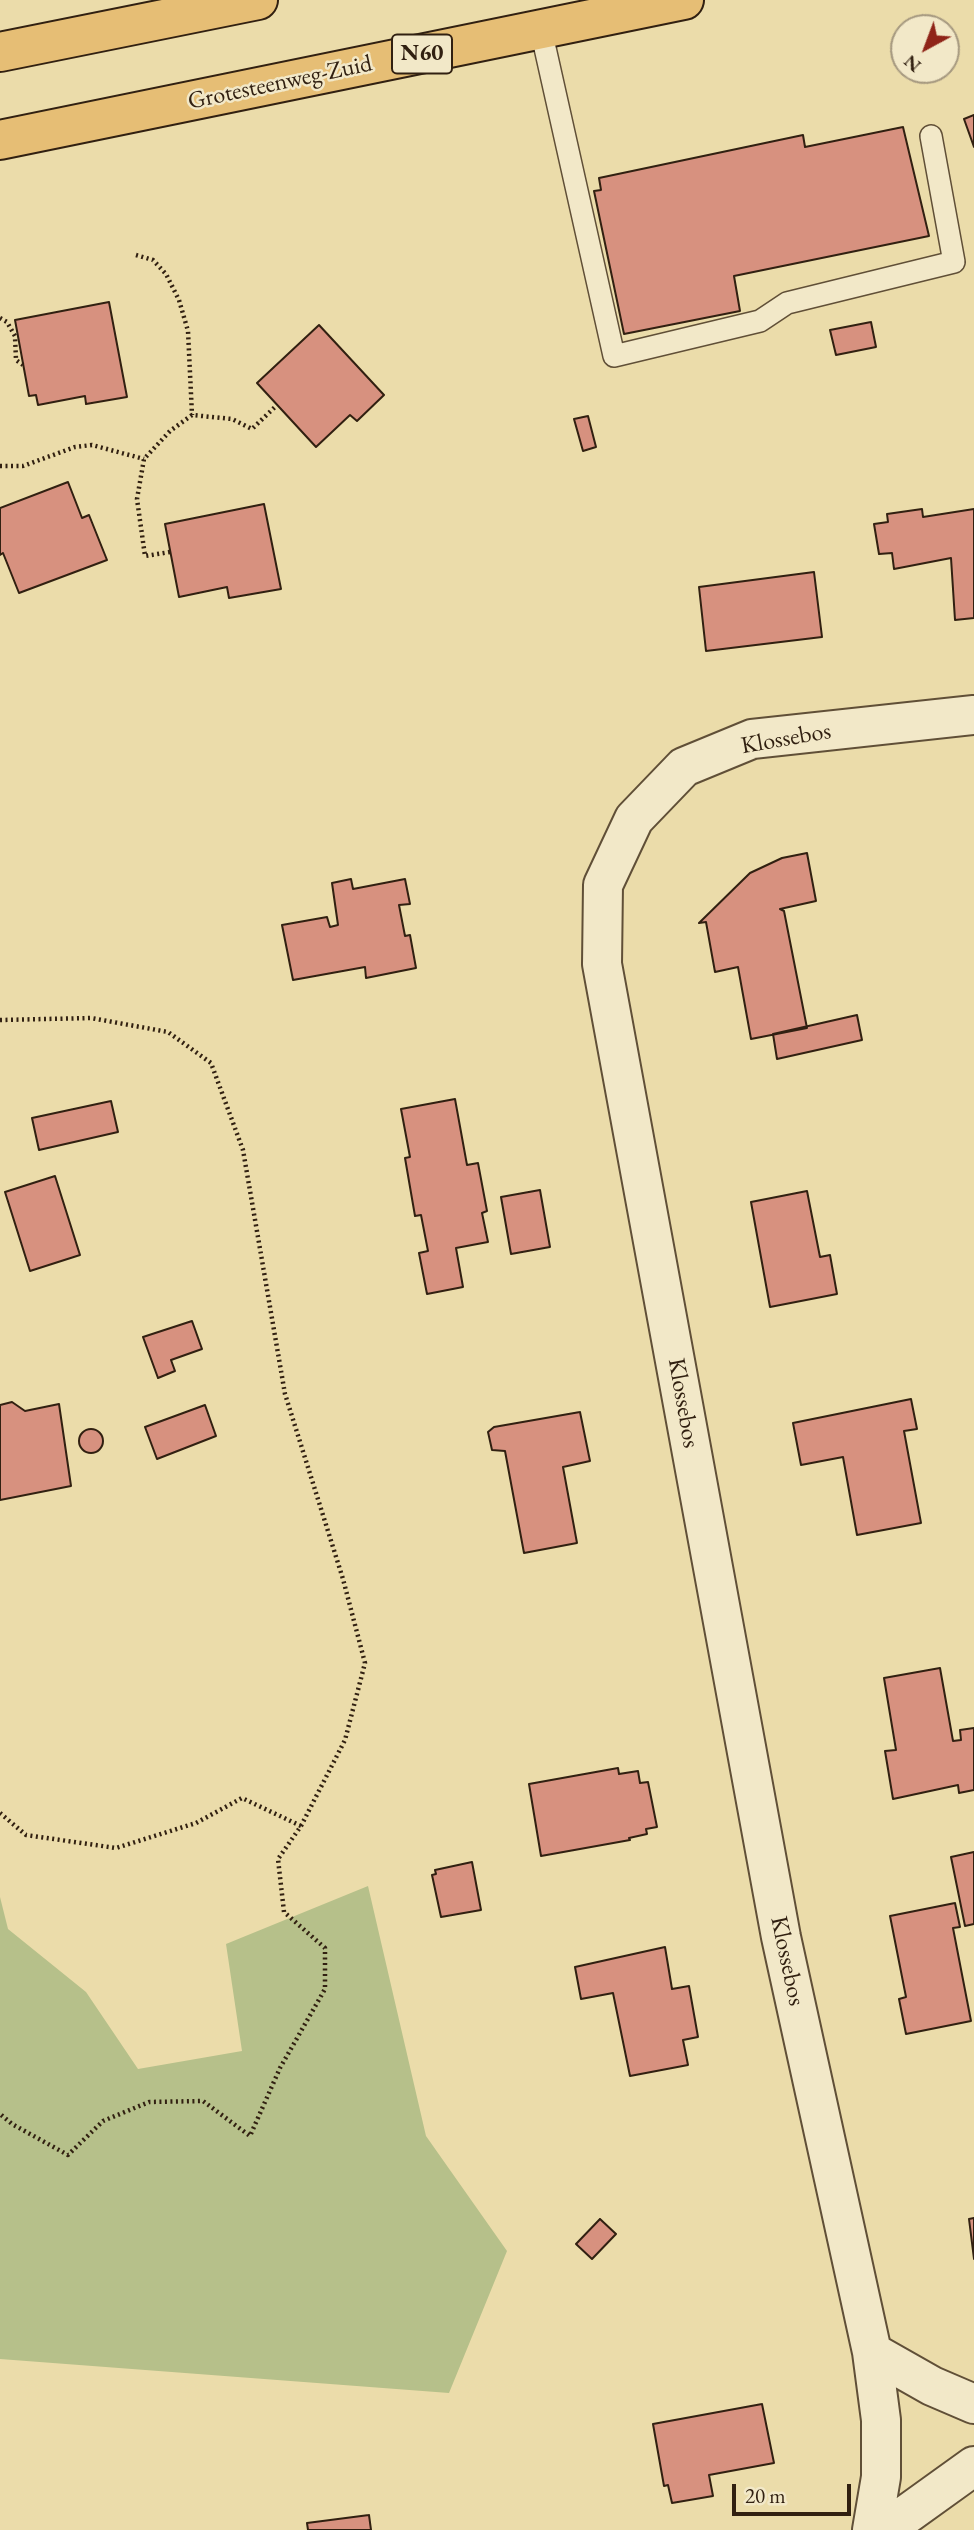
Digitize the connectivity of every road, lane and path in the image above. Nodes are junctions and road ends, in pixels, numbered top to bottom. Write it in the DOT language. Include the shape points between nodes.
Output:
graph roads {
  1 [pos="258,0"];
  2 [pos="684,0"];
  3 [pos="173,8"];
  4 [pos="541,30"];
  5 [pos="0,52"];
  6 [pos="931,136"];
  7 [pos="0,140"];
  8 [pos="136,255"];
  9 [pos="0,318"];
  10 [pos="23,365"];
  11 [pos="277,405"];
  12 [pos="192,415"];
  13 [pos="145,458"];
  14 [pos="0,466"];
  15 [pos="170,552"];
  16 [pos="974,715"];
  17 [pos="0,1020"];
  18 [pos="0,1813"];
  19 [pos="300,1826"];
  20 [pos="0,2114"];
  21 [pos="872,2352"];
  22 [pos="974,2404"];
  23 [pos="974,2466"];
  24 [pos="872,2530"];
  25 [pos="885,2530"];
  1 -- 3 [label="highway"];
  2 -- 4 [label="highway, Grotesteenweg-Zuid / N60"];
  3 -- 5 [label="highway"];
  4 -- 6 [label="lane" via="614,356 761,321 787,303 954,262"];
  4 -- 7 [label="highway, Grotesteenweg-Zuid / N60"];
  8 -- 12 [label="path" via="153,260 179,300 188,331"];
  9 -- 10 [label="path" via="15,336 16,360"];
  11 -- 12 [label="path" via="252,429 232,419"];
  12 -- 13 [label="path"];
  13 -- 14 [label="path" via="92,445 23,466"];
  13 -- 15 [label="path" via="137,499 145,556"];
  16 -- 21 [label="street, Klossebos" via="752,740 684,767 634,819 603,886 602,964 781,1937"];
  17 -- 19 [label="path" via="91,1018 168,1032 211,1063 243,1150 285,1394 365,1663 345,1741"];
  18 -- 19 [label="path" via="26,1835 116,1848 196,1823 242,1798"];
  19 -- 20 [label="path" via="278,1859 284,1912 325,1948 325,1989 280,2068 250,2136 203,2102 149,2102 103,2120 68,2155"];
  21 -- 22 [label="street"];
  21 -- 24 [label="street, Klossebos" via="881,2420 881,2477"];
  23 -- 25 [label="street"];
}
